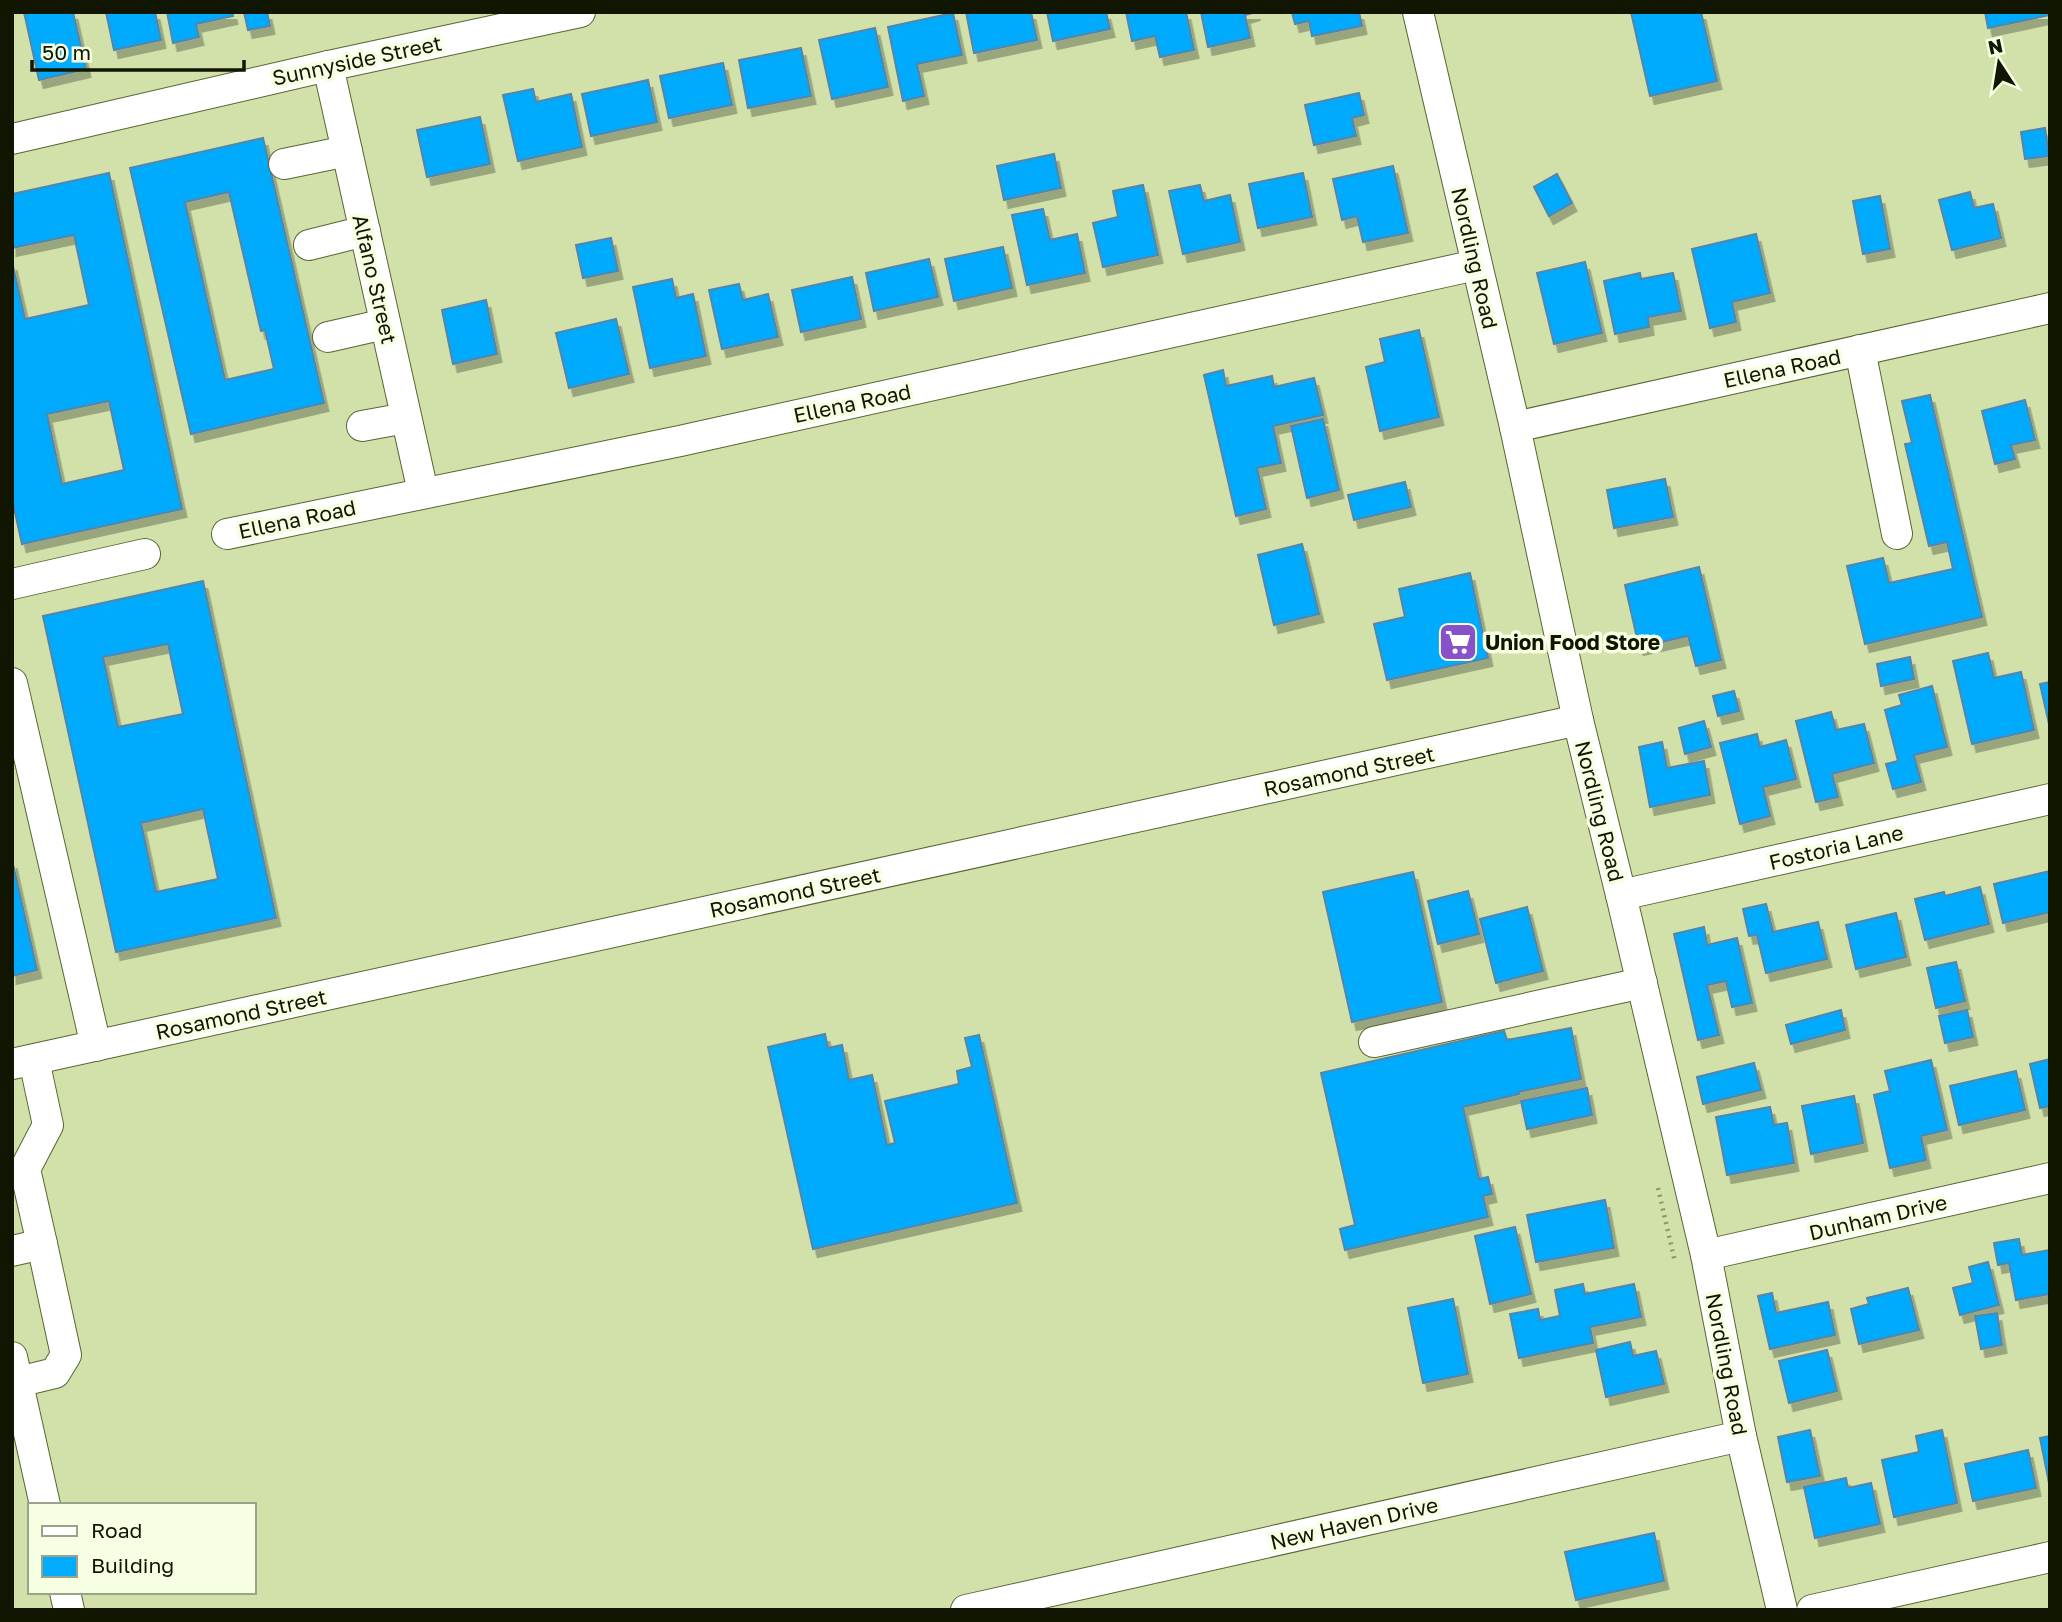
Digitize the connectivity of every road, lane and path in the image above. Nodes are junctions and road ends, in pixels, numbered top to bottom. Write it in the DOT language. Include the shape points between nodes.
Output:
graph roads {
  1 [pos="580,12"];
  2 [pos="1418,12"];
  3 [pos="328,66"];
  4 [pos="12,139"];
  5 [pos="347,151"];
  6 [pos="284,164"];
  7 [pos="365,231"];
  8 [pos="309,245"];
  9 [pos="1476,265"];
  10 [pos="2050,308"];
  11 [pos="385,324"];
  12 [pos="328,337"];
  13 [pos="1860,350"];
  14 [pos="406,418"];
  15 [pos="362,426"];
  16 [pos="1515,427"];
  17 [pos="423,492"];
  18 [pos="227,534"];
  19 [pos="1897,534"];
  20 [pos="145,555"];
  21 [pos="12,584"];
  22 [pos="12,683"];
  23 [pos="1578,720"];
  24 [pos="2050,799"];
  25 [pos="1621,895"];
  26 [pos="1642,983"];
  27 [pos="1374,1042"];
  28 [pos="96,1046"];
  29 [pos="23,1062"];
  30 [pos="2050,1178"];
  31 [pos="42,1244"];
  32 [pos="12,1251"];
  33 [pos="1706,1255"];
  34 [pos="15,1369"];
  35 [pos="1741,1436"];
  36 [pos="46,1503"];
  37 [pos="2050,1557"];
  38 [pos="966,1610"];
  39 [pos="1782,1610"];
  40 [pos="1812,1610"];
  1 -- 3 [label="street, Sunnyside Street"];
  2 -- 9 [label="street, Nordling Road"];
  3 -- 4 [label="street, Sunnyside Street"];
  3 -- 5 [label="street, Alfano Street"];
  5 -- 6 [label="street"];
  5 -- 7 [label="street, Alfano Street"];
  7 -- 8 [label="street"];
  7 -- 11 [label="street, Alfano Street"];
  9 -- 16 [label="street, Nordling Road"];
  9 -- 17 [label="street, Ellena Road" via="680,441"];
  10 -- 13 [label="street, Ellena Road"];
  11 -- 12 [label="street"];
  11 -- 14 [label="street, Alfano Street"];
  13 -- 16 [label="street, Ellena Road"];
  13 -- 19 [label="street"];
  14 -- 15 [label="street"];
  14 -- 17 [label="street, Alfano Street"];
  16 -- 23 [label="street, Nordling Road"];
  17 -- 18 [label="street, Ellena Road"];
  20 -- 21 [label="street"];
  22 -- 28 [label="street"];
  23 -- 25 [label="street, Nordling Road"];
  23 -- 28 [label="street, Rosamond Street"];
  24 -- 25 [label="street, Fostoria Lane"];
  25 -- 26 [label="street, Nordling Road"];
  26 -- 27 [label="street"];
  26 -- 33 [label="street, Nordling Road"];
  28 -- 29 [label="street, Rosamond Street"];
  29 -- 31 [label="street" via="48,1125 25,1169"];
  30 -- 33 [label="street, Dunham Drive"];
  31 -- 32 [label="street"];
  31 -- 34 [label="street" via="66,1355 55,1373"];
  33 -- 35 [label="street, Nordling Road"];
  34 -- 36 [label="street"];
  35 -- 38 [label="street, New Haven Drive"];
  35 -- 39 [label="street, Nordling Road"];
  37 -- 40 [label="street"];
}
